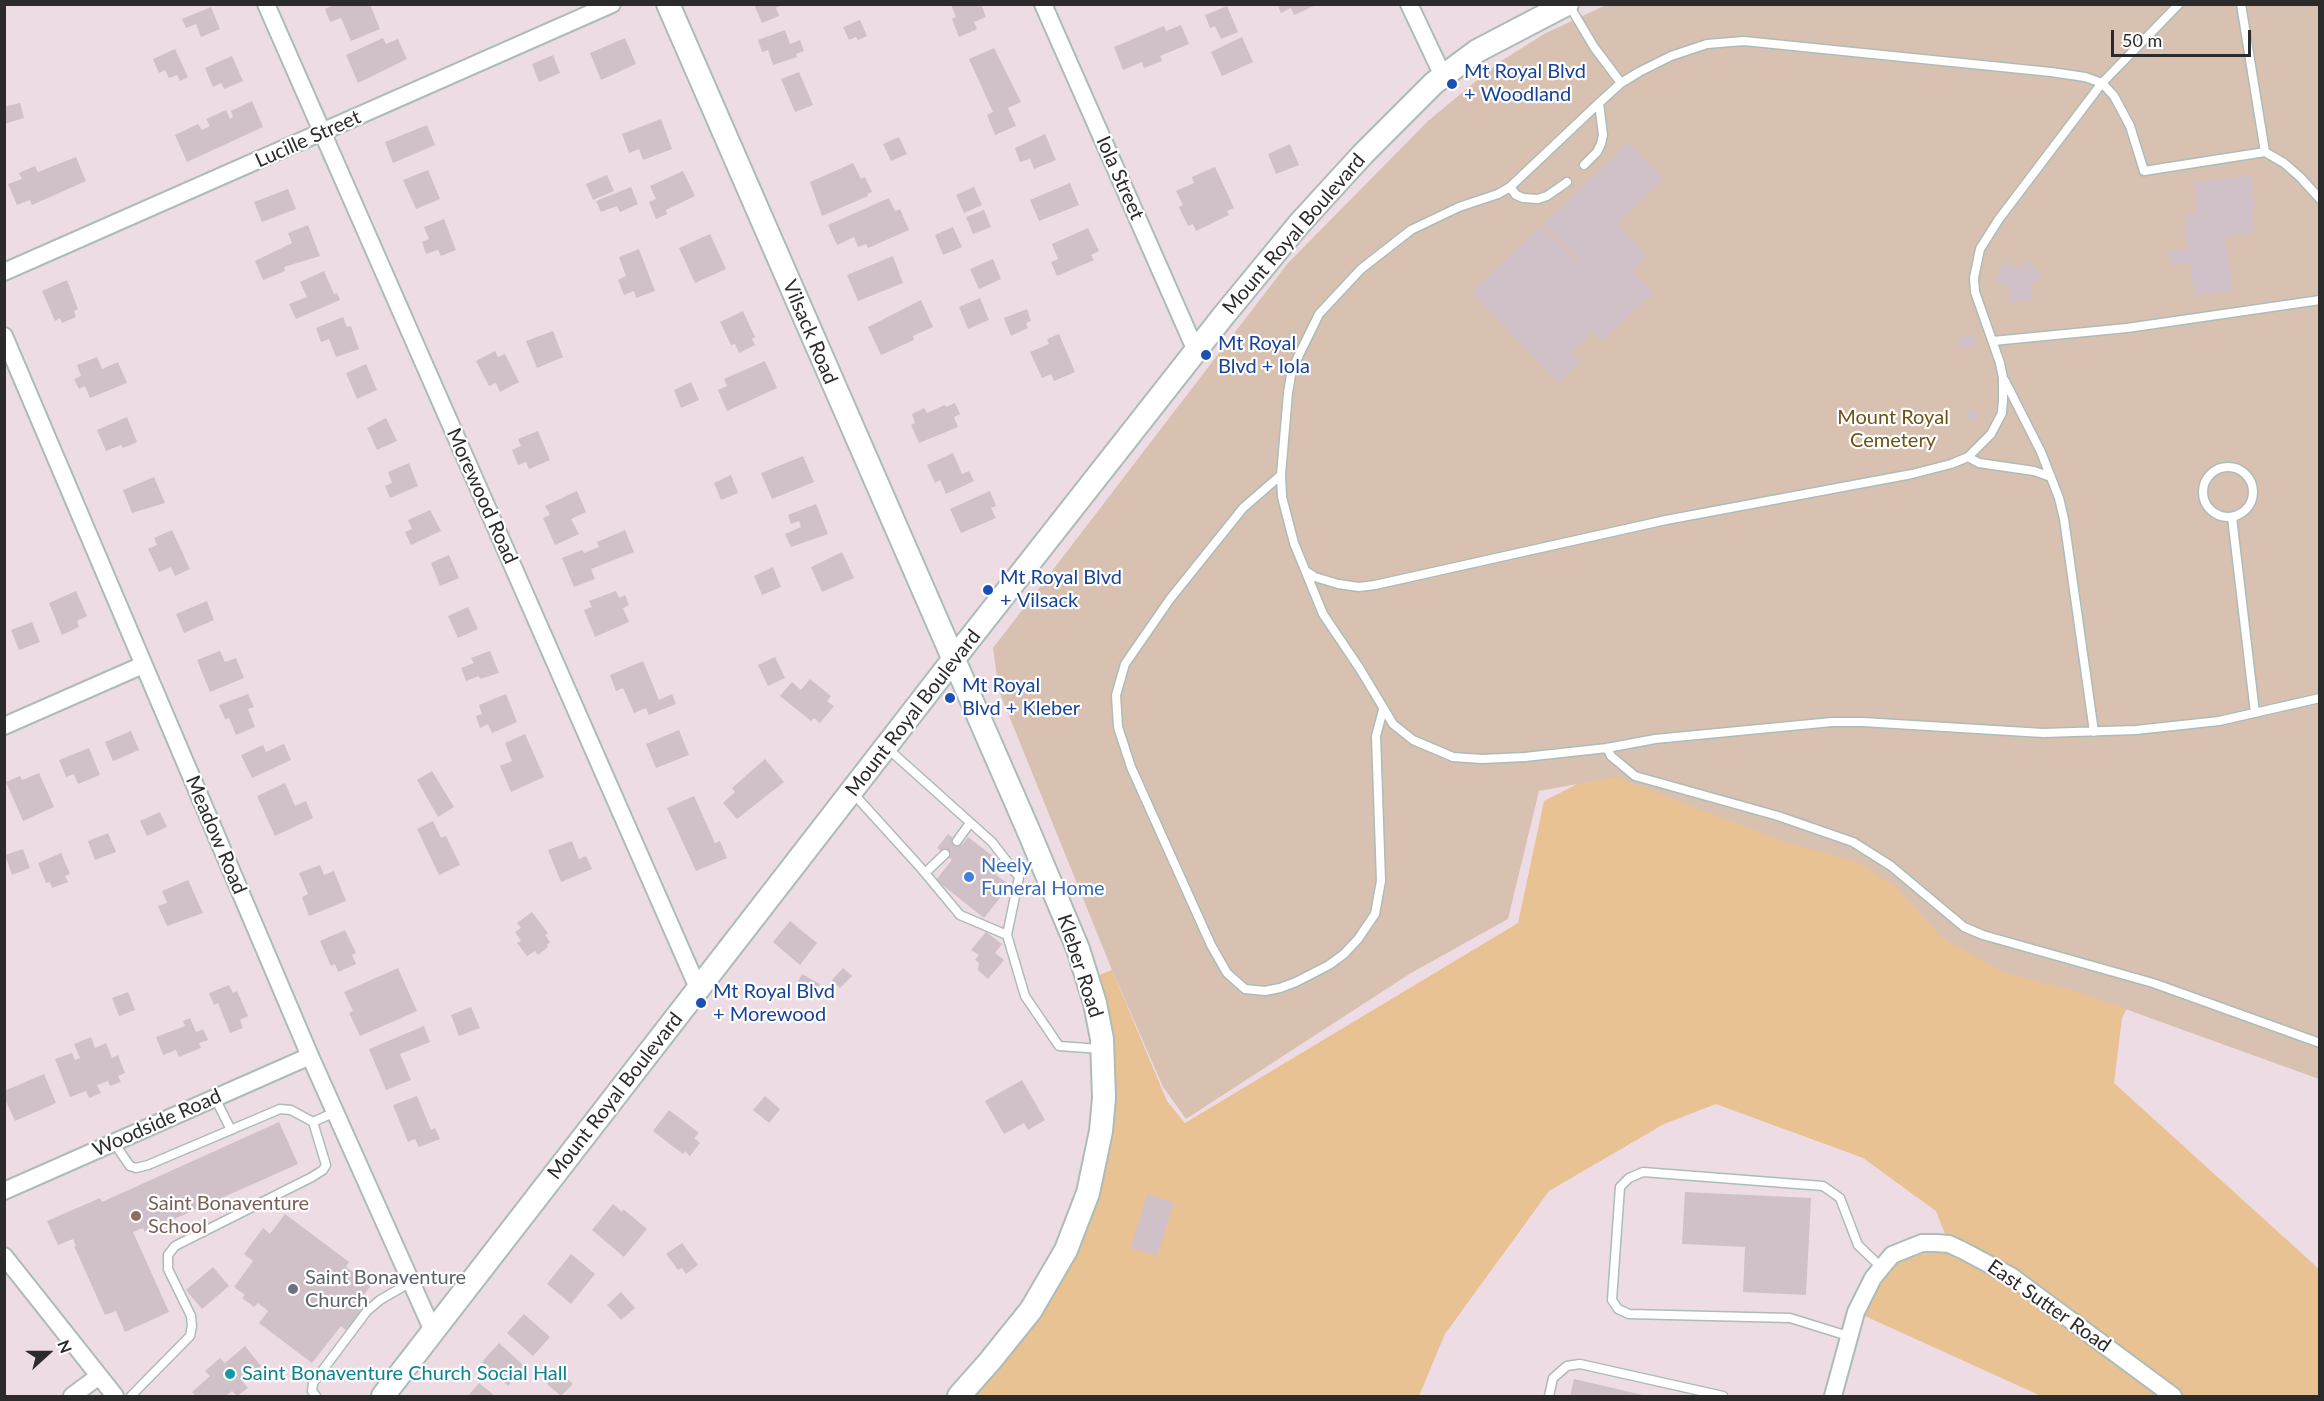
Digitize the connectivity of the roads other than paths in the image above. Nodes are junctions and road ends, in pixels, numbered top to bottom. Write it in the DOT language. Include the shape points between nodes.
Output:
graph roads {
  1 [pos="266,4"];
  2 [pos="612,4"];
  3 [pos="668,4"];
  4 [pos="1043,4"];
  5 [pos="1409,4"];
  6 [pos="1568,4"];
  7 [pos="2179,4"];
  8 [pos="2241,4"];
  9 [pos="1443,76"];
  10 [pos="1621,83"];
  11 [pos="2102,83"];
  12 [pos="1599,103"];
  13 [pos="322,133"];
  14 [pos="2265,152"];
  15 [pos="1584,165"];
  16 [pos="1567,182"];
  17 [pos="1510,187"];
  18 [pos="2319,199"];
  19 [pos="4,272"];
  20 [pos="2319,300"];
  21 [pos="4,336"];
  22 [pos="1993,341"];
  23 [pos="1196,351"];
  24 [pos="2003,378"];
  25 [pos="1968,457"];
  26 [pos="1281,475"];
  27 [pos="2051,477"];
  28 [pos="2232,517"];
  29 [pos="1306,570"];
  30 [pos="953,660"];
  31 [pos="144,665"];
  32 [pos="2319,698"];
  33 [pos="1383,710"];
  34 [pos="2255,713"];
  35 [pos="4,726"];
  36 [pos="2094,732"];
  37 [pos="886,747"];
  38 [pos="1607,748"];
  39 [pos="852,791"];
  40 [pos="970,823"];
  41 [pos="957,841"];
  42 [pos="945,854"];
  43 [pos="925,873"];
  44 [pos="1007,935"];
  45 [pos="698,988"];
  46 [pos="2319,1043"];
  47 [pos="1102,1050"];
  48 [pos="310,1056"];
  49 [pos="215,1098"];
  50 [pos="335,1112"];
  51 [pos="313,1122"];
  52 [pos="231,1130"];
  53 [pos="114,1143"];
  54 [pos="4,1191"];
  55 [pos="4,1256"];
  56 [pos="1881,1267"];
  57 [pos="411,1282"];
  58 [pos="433,1331"];
  59 [pos="1848,1336"];
  60 [pos="99,1376"];
  61 [pos="72,1396"];
  62 [pos="115,1396"];
  63 [pos="131,1396"];
  64 [pos="316,1396"];
  65 [pos="383,1396"];
  66 [pos="959,1396"];
  67 [pos="1549,1396"];
  68 [pos="1724,1396"];
  69 [pos="1833,1396"];
  70 [pos="2173,1396"];
  1 -- 13 [label="street, Morewood Road"];
  2 -- 13 [label="street, Lucille Street"];
  3 -- 30 [label="main road, Vilsack Road"];
  4 -- 23 [label="street, Iola Street"];
  5 -- 9 [label="street"];
  6 -- 9 [label="main road, Mount Royal Boulevard" via="1477,51"];
  6 -- 10 [label="lane"];
  7 -- 11 [label="lane"];
  8 -- 14 [label="lane"];
  9 -- 23 [label="main road, Mount Royal Boulevard" via="1392,124 1299,224"];
  10 -- 11 [label="lane" via="1688,49 1726,41 2051,72"];
  10 -- 12 [label="lane"];
  11 -- 14 [label="lane" via="2130,126 2144,171"];
  11 -- 22 [label="lane" via="1980,249 1975,292"];
  12 -- 15 [label="lane" via="1601,144"];
  12 -- 17 [label="lane"];
  13 -- 19 [label="street, Lucille Street"];
  13 -- 45 [label="street, Morewood Road"];
  14 -- 18 [label="lane" via="2284,163"];
  16 -- 17 [label="lane" via="1538,199 1523,198"];
  17 -- 26 [label="lane" via="1411,230 1361,268 1319,314 1291,375"];
  20 -- 22 [label="lane" via="2127,328"];
  21 -- 31 [label="street, Meadow Road"];
  22 -- 24 [label="lane"];
  23 -- 30 [label="main road, Mount Royal Boulevard"];
  24 -- 25 [label="lane" via="2004,400 1998,423"];
  24 -- 27 [label="lane"];
  25 -- 27 [label="lane" via="1979,463"];
  25 -- 29 [label="lane" via="1912,474 1666,520 1375,585 1338,584"];
  26 -- 29 [label="lane" via="1287,518"];
  26 -- 33 [label="lane" via="1243,508 1170,599 1128,657 1116,695 1118,727 1131,767 1210,945 1227,974 1245,989 1280,988 1320,970 1344,954 1375,914 1381,880 1376,736"];
  27 -- 36 [label="lane" via="2064,519"];
  28 -- 28 [label="lane" via="2241,514 2252,501 2251,482 2235,468 2221,468 2210,475 2203,494 2211,511"];
  28 -- 34 [label="lane"];
  29 -- 33 [label="lane" via="1323,614"];
  30 -- 37 [label="main road, Mount Royal Boulevard"];
  30 -- 47 [label="main road, Kleber Road" via="1078,949 1095,1003"];
  31 -- 35 [label="street"];
  31 -- 48 [label="street, Meadow Road"];
  32 -- 34 [label="lane"];
  33 -- 38 [label="lane" via="1413,740 1453,757 1500,759"];
  34 -- 36 [label="lane" via="2209,722"];
  36 -- 38 [label="lane" via="1832,722 1665,738"];
  37 -- 39 [label="main road, Mount Royal Boulevard"];
  37 -- 40 [label="lane"];
  38 -- 46 [label="lane" via="1635,776 1778,816 1853,842 1891,866 1964,927 1983,935 2153,983"];
  39 -- 43 [label="lane"];
  39 -- 45 [label="main road, Mount Royal Boulevard"];
  40 -- 41 [label="lane"];
  40 -- 44 [label="lane" via="992,842 1019,877"];
  42 -- 43 [label="lane"];
  43 -- 44 [label="lane" via="960,915"];
  44 -- 47 [label="lane" via="1025,996 1059,1046"];
  45 -- 58 [label="main road, Mount Royal Boulevard"];
  47 -- 66 [label="main road, Kleber Road" via="1101,1131 1093,1175 1076,1227 1030,1310"];
  48 -- 49 [label="street, Woodside Road"];
  48 -- 50 [label="street, Meadow Road"];
  49 -- 52 [label="lane"];
  49 -- 53 [label="street, Woodside Road"];
  50 -- 51 [label="lane"];
  50 -- 57 [label="street, Meadow Road"];
  51 -- 52 [label="lane" via="291,1110 280,1110"];
  51 -- 63 [label="lane" via="326,1165 323,1170 175,1246 168,1255 168,1269 191,1316 190,1336"];
  52 -- 53 [label="lane" via="136,1168 130,1166"];
  53 -- 54 [label="street, Woodside Road"];
  55 -- 60 [label="street"];
  56 -- 59 [label="street, East Sutter Road" via="1864,1294"];
  56 -- 59 [label="lane" via="1858,1245 1840,1198 1822,1186 1643,1172 1620,1187 1612,1300 1618,1309 1629,1314 1790,1318"];
  56 -- 70 [label="street, East Sutter Road" via="1892,1255 1922,1243 1949,1244 1981,1258"];
  57 -- 58 [label="street, Meadow Road"];
  57 -- 64 [label="lane" via="367,1311 313,1383"];
  58 -- 65 [label="main road, Mount Royal Boulevard"];
  59 -- 69 [label="street, East Sutter Road"];
  60 -- 61 [label="street"];
  60 -- 62 [label="street"];
  67 -- 68 [label="lane" via="1553,1378 1567,1366 1580,1364"];
}
